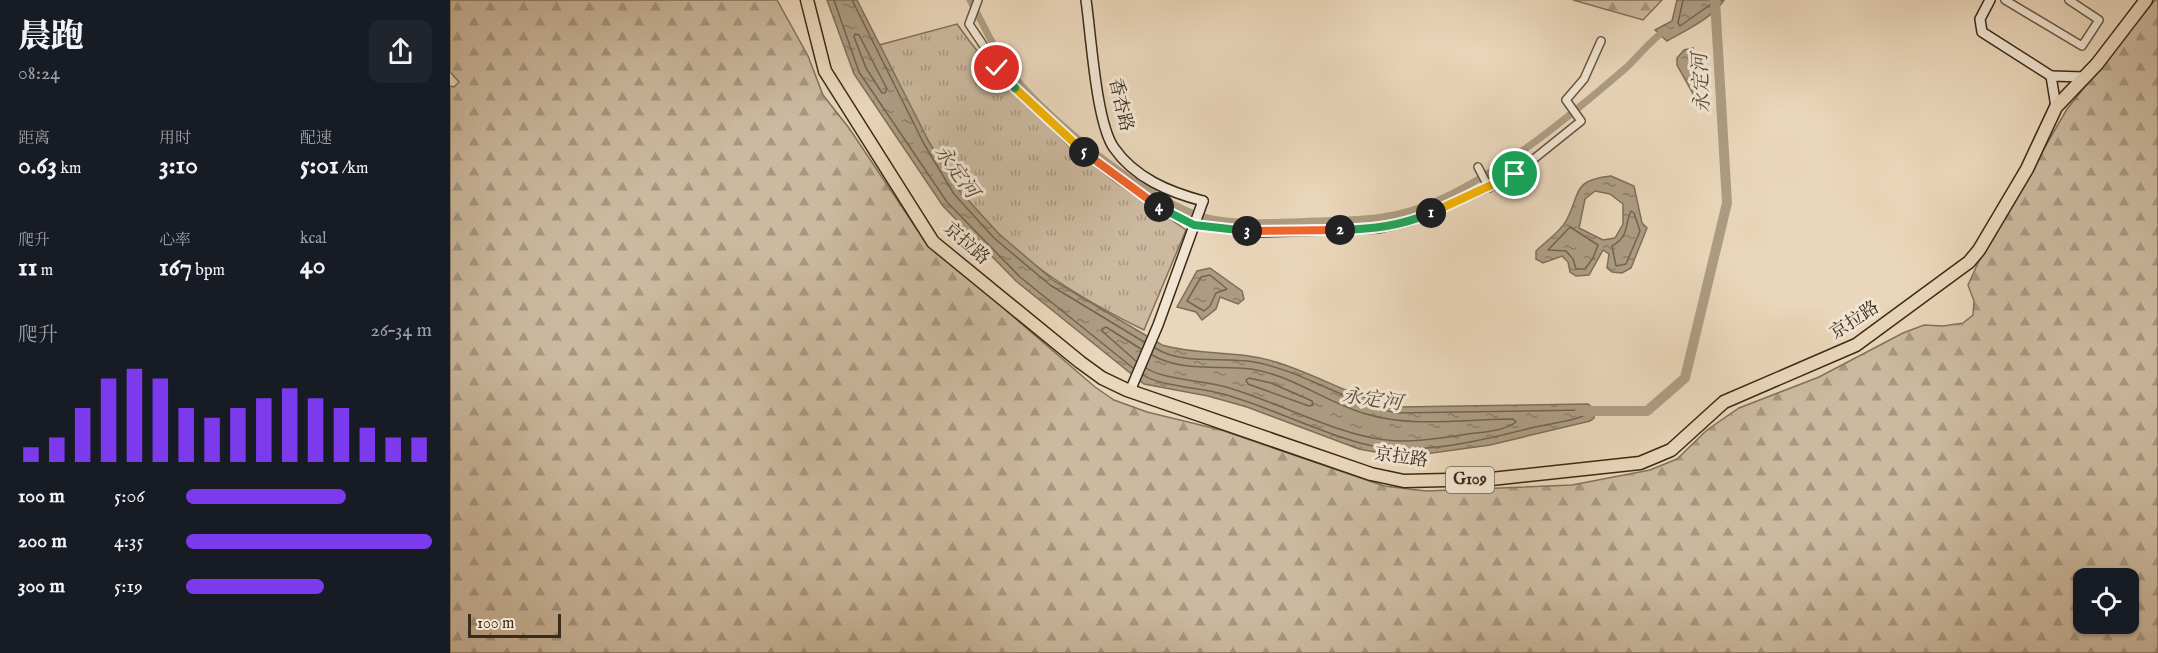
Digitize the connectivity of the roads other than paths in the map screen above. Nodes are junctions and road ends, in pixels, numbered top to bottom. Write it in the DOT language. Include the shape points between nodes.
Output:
graph roads {
  1 [pos="807,0"];
  2 [pos="978,0"];
  3 [pos="1086,0"];
  4 [pos="1990,0"];
  5 [pos="2005,0"];
  6 [pos="2069,0"];
  7 [pos="2146,0"];
  8 [pos="1601,41"];
  9 [pos="2051,75"];
  10 [pos="2084,77"];
  11 [pos="2056,107"];
  12 [pos="1478,166"];
  13 [pos="1490,188"];
  14 [pos="1194,225"];
  15 [pos="1132,385"];
  1 -- 15 [label="highway, 京拉路 / G109" via="825,71 933,242 1102,378"];
  2 -- 14 [label="street" via="969,20 970,28 997,68 1031,105 1117,178"];
  3 -- 14 [label="street, 香杏路" via="1101,108 1113,147 1137,173 1167,190 1203,201"];
  4 -- 9 [label="street" via="1980,20 1982,32"];
  5 -- 6 [label="street" via="2082,46 2099,20"];
  7 -- 10 [label="highway, 京拉路 / G109"];
  8 -- 13 [label="street" via="1584,78 1566,100 1581,120 1515,174"];
  9 -- 10 [label="street"];
  9 -- 11 [label="street"];
  10 -- 11 [label="highway, 京拉路 / G109"];
  11 -- 15 [label="highway, 京拉路 / G109" via="2027,169 1970,262 1856,345 1724,402 1671,450 1640,463 1491,479 1404,480 1371,474"];
  12 -- 13 [label="street"];
  13 -- 14 [label="street" via="1409,222 1379,229 1261,233"];
  14 -- 15 [label="street, 香杏路"];
}
